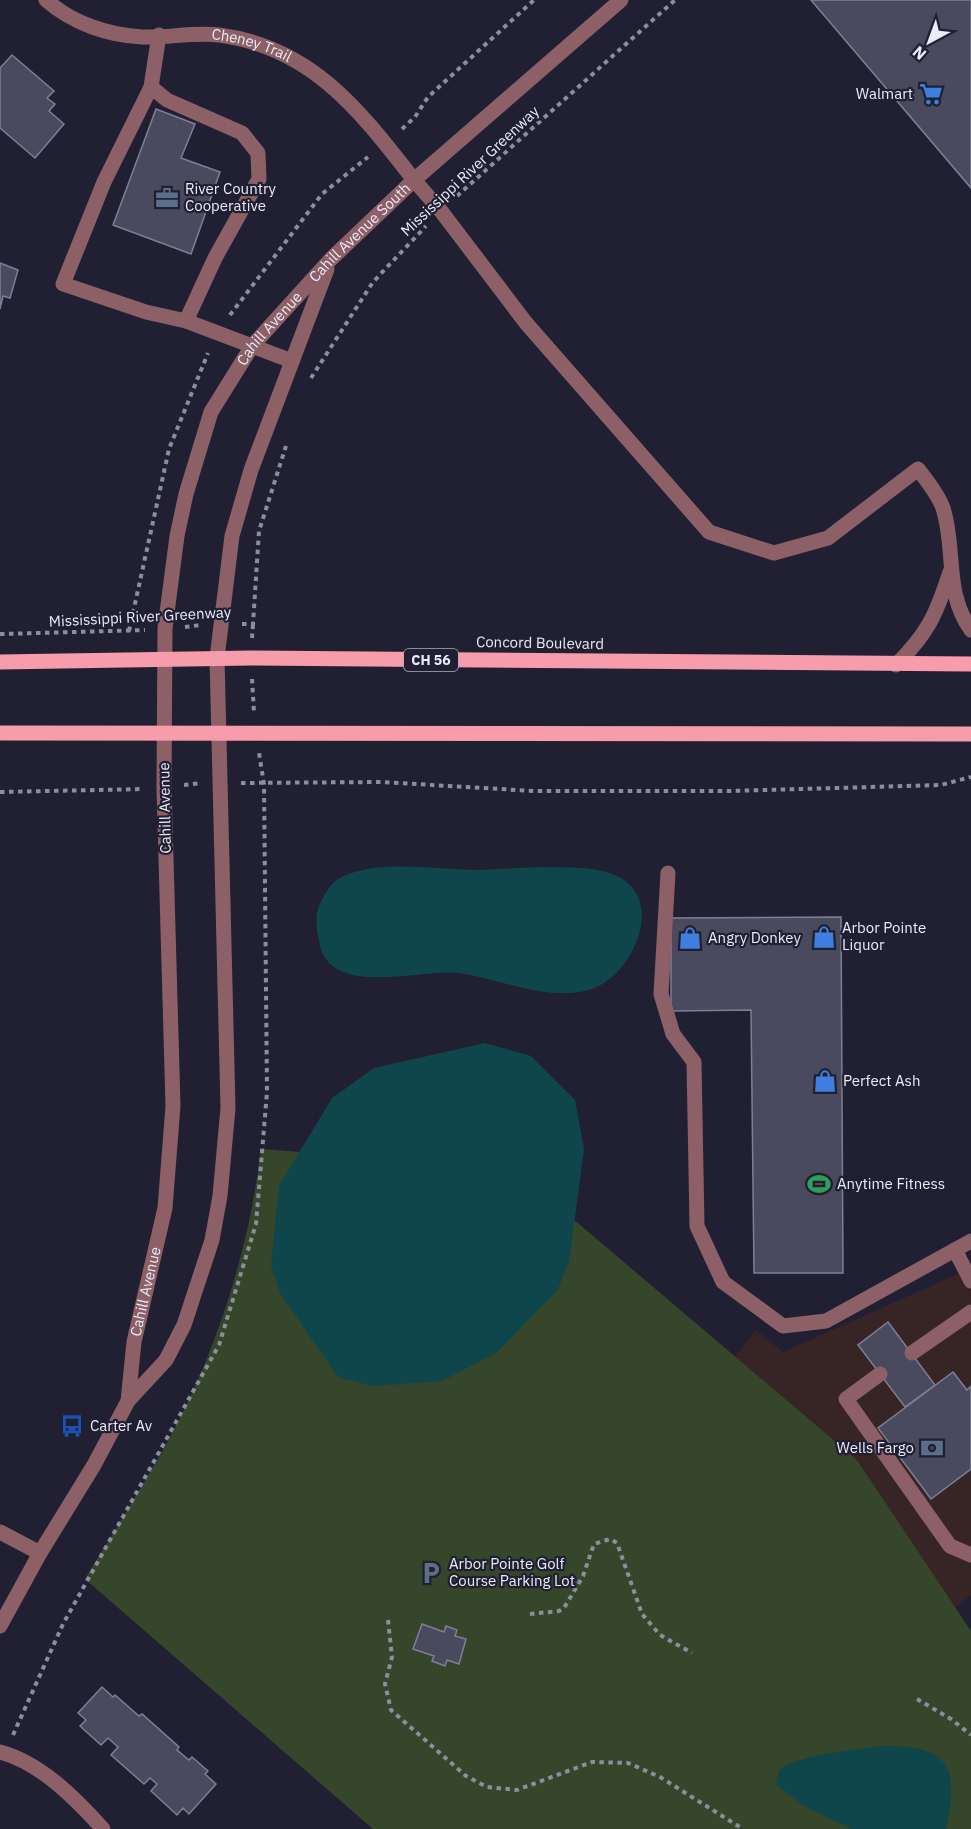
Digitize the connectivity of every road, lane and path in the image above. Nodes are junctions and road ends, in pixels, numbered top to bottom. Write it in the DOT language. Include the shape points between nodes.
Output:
graph roads {
  1 [pos="46,0"];
  2 [pos="621,0"];
  3 [pos="675,0"];
  4 [pos="159,36"];
  5 [pos="151,87"];
  6 [pos="414,180"];
  7 [pos="441,211"];
  8 [pos="331,259"];
  9 [pos="186,321"];
  10 [pos="252,345"];
  11 [pos="292,361"];
  12 [pos="310,380"];
  13 [pos="287,444"];
  14 [pos="950,573"];
  15 [pos="221,624"];
  16 [pos="165,628"];
  17 [pos="971,630"];
  18 [pos="0,634"];
  19 [pos="217,658"];
  20 [pos="164,659"];
  21 [pos="0,662"];
  22 [pos="971,664"];
  23 [pos="896,665"];
  24 [pos="164,732"];
  25 [pos="218,732"];
  26 [pos="0,733"];
  27 [pos="971,734"];
  28 [pos="971,777"];
  29 [pos="220,781"];
  30 [pos="164,787"];
  31 [pos="0,792"];
  32 [pos="668,873"];
  33 [pos="971,1241"];
  34 [pos="955,1250"];
  35 [pos="971,1281"];
  36 [pos="971,1311"];
  37 [pos="912,1353"];
  38 [pos="880,1374"];
  39 [pos="128,1401"];
  40 [pos="0,1532"];
  41 [pos="40,1553"];
  42 [pos="971,1555"];
  43 [pos="530,1614"];
  44 [pos="388,1620"];
  45 [pos="0,1626"];
  46 [pos="692,1653"];
  47 [pos="917,1699"];
  48 [pos="971,1735"];
  49 [pos="0,1752"];
  50 [pos="104,1829"];
  51 [pos="743,1829"];
  1 -- 4 [label="street, Cheney Trail" via="75,20 99,29"];
  2 -- 6 [label="street, Cahill Avenue South"];
  3 -- 7 [label="path, Mississippi River Greenway"];
  4 -- 5 [label="street"];
  4 -- 6 [label="street, Cheney Trail" via="218,35 243,39 291,56 333,87"];
  5 -- 9 [label="street" via="167,100 242,133 258,153 259,180 215,258"];
  5 -- 9 [label="street" via="104,182 63,284"];
  6 -- 7 [label="street, Cheney Trail"];
  6 -- 8 [label="street, Cahill Avenue South"];
  7 -- 12 [label="path, Mississippi River Greenway" via="374,282"];
  7 -- 14 [label="street, Cheney Trail" via="526,323 709,532 774,553 828,538 918,469 943,509"];
  8 -- 10 [label="street, Cahill Avenue"];
  8 -- 11 [label="street, Cahill Avenue South"];
  9 -- 10 [label="street"];
  10 -- 11 [label="street"];
  10 -- 16 [label="street, Cahill Avenue" via="211,412 197,453 177,536"];
  11 -- 15 [label="street, Cahill Avenue South" via="240,503"];
  13 -- 15 [label="path, Mississippi River Greenway" via="259,531 253,624"];
  14 -- 17 [label="street" via="957,603"];
  14 -- 23 [label="street" via="936,615 924,635"];
  15 -- 16 [label="path, Mississippi River Greenway"];
  15 -- 19 [label="street, Cahill Avenue South"];
  16 -- 18 [label="path, Mississippi River Greenway"];
  16 -- 20 [label="street, Cahill Avenue"];
  19 -- 20 [label="main road, Concord Boulevard / CH 56"];
  19 -- 23 [label="main road, Concord Boulevard / CH 56"];
  19 -- 25 [label="street, Cahill Avenue South"];
  20 -- 21 [label="main road, Concord Boulevard / CH 56"];
  20 -- 24 [label="street, Cahill Avenue"];
  22 -- 23 [label="main road, Concord Boulevard / CH 56"];
  24 -- 25 [label="main road"];
  24 -- 26 [label="main road"];
  24 -- 30 [label="street, Cahill Avenue"];
  25 -- 27 [label="main road"];
  25 -- 29 [label="street, Cahill Avenue"];
  28 -- 29 [label="path" via="941,785 730,791 534,791 381,782"];
  29 -- 30 [label="path"];
  29 -- 39 [label="street, Cahill Avenue" via="228,1108 220,1196 206,1261 184,1324 166,1360"];
  30 -- 31 [label="path"];
  30 -- 39 [label="street, Cahill Avenue" via="173,1106 170,1161 158,1248 134,1342"];
  32 -- 34 [label="street" via="661,994 673,1035 694,1062 697,1226 723,1282 783,1326 826,1321"];
  33 -- 34 [label="street"];
  34 -- 35 [label="street"];
  36 -- 37 [label="street"];
  38 -- 42 [label="street" via="846,1399 950,1546"];
  39 -- 41 [label="street, Cahill Avenue"];
  40 -- 41 [label="street"];
  41 -- 45 [label="street, Cahill Avenue"];
  43 -- 46 [label="path" via="564,1608 583,1576 594,1544 610,1539 617,1543 642,1614 660,1635"];
  44 -- 51 [label="path" via="392,1656 385,1684 391,1710 466,1776 487,1786 517,1790 592,1762 628,1763"];
  47 -- 48 [label="path"];
  49 -- 50 [label="street" via="60,1787"];
}
